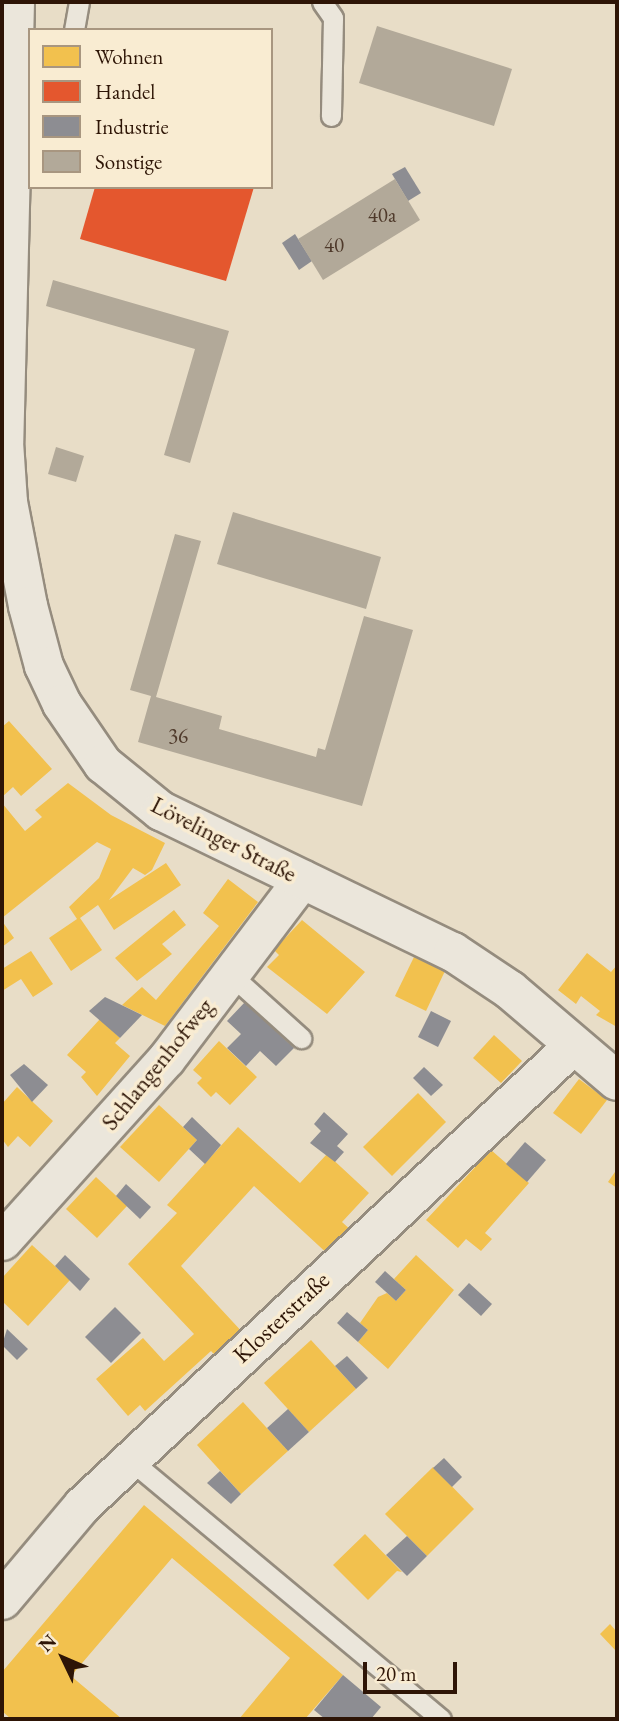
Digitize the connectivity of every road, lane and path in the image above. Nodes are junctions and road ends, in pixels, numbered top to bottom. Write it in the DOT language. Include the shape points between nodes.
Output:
graph roads {
  1 [pos="15,2"];
  2 [pos="79,2"];
  3 [pos="322,2"];
  4 [pos="74,28"];
  5 [pos="23,50"];
  6 [pos="331,116"];
  7 [pos="302,879"];
  8 [pos="230,974"];
  9 [pos="301,1038"];
  10 [pos="573,1045"];
  11 [pos="617,1082"];
  12 [pos="2,1241"];
  13 [pos="129,1459"];
  14 [pos="2,1600"];
  15 [pos="441,1719"];
  1 -- 5 [label="street, Lövelinger Straße"];
  2 -- 4 [label="lane"];
  3 -- 6 [label="lane" via="333,18"];
  5 -- 7 [label="street, Lövelinger Straße" via="4,442 17,552 44,666 81,737 132,791 191,827"];
  7 -- 8 [label="street, Schlangenhofweg"];
  7 -- 10 [label="street, Lövelinger Straße" via="482,969"];
  8 -- 9 [label="lane"];
  8 -- 12 [label="street, Schlangenhofweg" via="166,1059"];
  10 -- 11 [label="street, Lövelinger Straße"];
  10 -- 13 [label="street, Klosterstraße"];
  13 -- 14 [label="street, Klosterstraße" via="36,1554"];
  13 -- 15 [label="lane"];
}
